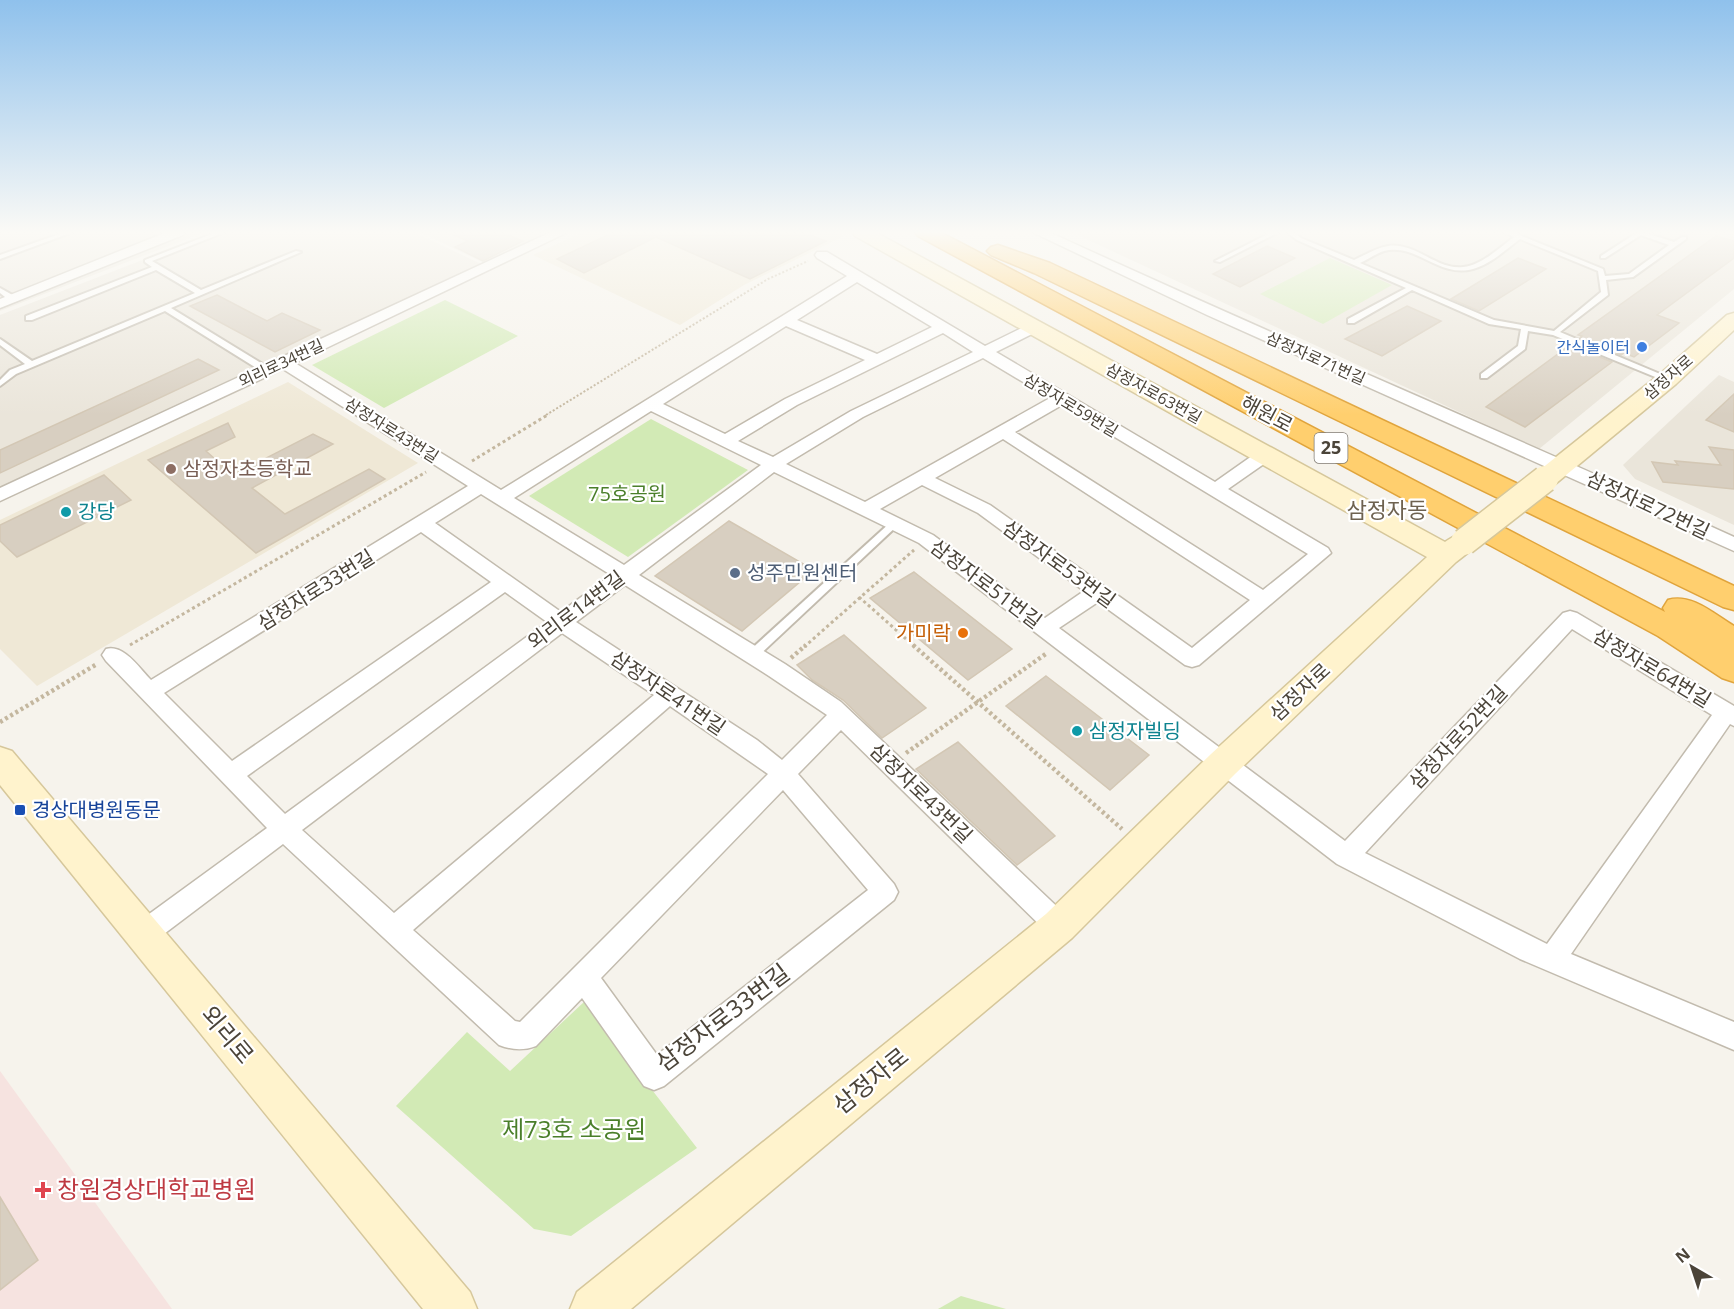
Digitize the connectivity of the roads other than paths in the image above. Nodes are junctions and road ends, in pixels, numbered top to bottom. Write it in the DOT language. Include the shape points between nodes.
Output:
graph roads {
  1 [pos="25,293"];
  2 [pos="92,293"];
  3 [pos="200,293"];
  4 [pos="431,293"];
  5 [pos="830,293"];
  6 [pos="885,293"];
  7 [pos="973,293"];
  8 [pos="1040,293"];
  9 [pos="1070,293"];
  10 [pos="1094,293"];
  11 [pos="1173,293"];
  12 [pos="1402,293"];
  13 [pos="1427,293"];
  14 [pos="1605,293"];
  15 [pos="6,301"];
  16 [pos="165,308"];
  17 [pos="29,318"];
  18 [pos="1734,320"];
  19 [pos="786,321"];
  20 [pos="1351,321"];
  21 [pos="1035,327"];
  22 [pos="1526,327"];
  23 [pos="942,328"];
  24 [pos="1555,333"];
  25 [pos="0,342"];
  26 [pos="983,353"];
  27 [pos="876,359"];
  28 [pos="30,364"];
  29 [pos="275,366"];
  30 [pos="1484,376"];
  31 [pos="1668,379"];
  32 [pos="0,384"];
  33 [pos="1061,399"];
  34 [pos="651,405"];
  35 [pos="1003,432"];
  36 [pos="726,441"];
  37 [pos="1265,455"];
  38 [pos="774,464"];
  39 [pos="1553,472"];
  40 [pos="921,478"];
  41 [pos="482,486"];
  42 [pos="1215,490"];
  43 [pos="0,495"];
  44 [pos="501,498"];
  45 [pos="867,509"];
  46 [pos="895,523"];
  47 [pos="423,524"];
  48 [pos="1734,545"];
  49 [pos="1455,549"];
  50 [pos="1321,553"];
  51 [pos="622,575"];
  52 [pos="505,582"];
  53 [pos="1098,592"];
  54 [pos="1734,599"];
  55 [pos="1264,600"];
  56 [pos="1570,618"];
  57 [pos="561,622"];
  58 [pos="1043,628"];
  59 [pos="1734,641"];
  60 [pos="752,655"];
  61 [pos="113,656"];
  62 [pos="1734,669"];
  63 [pos="149,692"];
  64 [pos="669,694"];
  65 [pos="1730,715"];
  66 [pos="841,716"];
  67 [pos="0,761"];
  68 [pos="1223,764"];
  69 [pos="784,774"];
  70 [pos="231,775"];
  71 [pos="284,829"];
  72 [pos="1346,856"];
  73 [pos="885,892"];
  74 [pos="1059,926"];
  75 [pos="394,930"];
  76 [pos="143,934"];
  77 [pos="1552,959"];
  78 [pos="584,977"];
  79 [pos="1734,1036"];
  80 [pos="453,1309"];
  81 [pos="594,1309"];
  1 -- 15 [label="street"];
  2 -- 17 [label="lane"];
  3 -- 16 [label="lane"];
  4 -- 29 [label="street, 외리로34번길"];
  5 -- 19 [label="street"];
  6 -- 23 [label="street, 삼정자로59번길"];
  7 -- 21 [label="street, 삼정자로63번길"];
  8 -- 62 [label="highway, 해원로 / 25" via="1659,623"];
  9 -- 59 [label="highway, 해원로 / 25" via="1674,605"];
  10 -- 54 [label="highway"];
  11 -- 39 [label="street, 삼정자로71번길" via="1412,402"];
  12 -- 20 [label="lane"];
  13 -- 22 [label="lane" via="1492,322"];
  14 -- 24 [label="lane"];
  16 -- 28 [label="lane"];
  16 -- 29 [label="lane"];
  18 -- 31 [label="street, 삼정자로"];
  19 -- 27 [label="street"];
  19 -- 34 [label="street"];
  21 -- 26 [label="street, 외리로14번길"];
  21 -- 37 [label="street, 삼정자로63번길"];
  22 -- 24 [label="lane"];
  22 -- 30 [label="lane" via="1522,347"];
  23 -- 26 [label="street, 삼정자로59번길"];
  23 -- 27 [label="street"];
  24 -- 31 [label="lane"];
  25 -- 28 [label="lane"];
  26 -- 33 [label="street, 삼정자로59번길"];
  26 -- 38 [label="street, 외리로14번길" via="857,414"];
  27 -- 36 [label="street" via="790,402"];
  28 -- 32 [label="lane"];
  29 -- 41 [label="street, 삼정자로43번길"];
  29 -- 43 [label="street, 외리로34번길"];
  31 -- 39 [label="street, 삼정자로"];
  33 -- 35 [label="street"];
  33 -- 42 [label="street, 삼정자로59번길"];
  34 -- 36 [label="street, 삼정자로51번길"];
  34 -- 44 [label="street"];
  35 -- 40 [label="street"];
  35 -- 55 [label="street"];
  36 -- 38 [label="street, 삼정자로51번길"];
  37 -- 42 [label="street"];
  37 -- 49 [label="street, 삼정자로63번길"];
  38 -- 45 [label="street, 삼정자로51번길"];
  38 -- 51 [label="street, 외리로14번길"];
  39 -- 48 [label="street, 삼정자로72번길"];
  39 -- 49 [label="street, 삼정자로, bridge"];
  40 -- 45 [label="street"];
  40 -- 53 [label="street, 삼정자로53번길" via="984,509"];
  41 -- 44 [label="street, 삼정자로43번길"];
  41 -- 47 [label="street, 삼정자로33번길"];
  42 -- 50 [label="street, 삼정자로59번길"];
  44 -- 51 [label="street, 삼정자로43번길"];
  45 -- 46 [label="street, 삼정자로51번길"];
  46 -- 58 [label="street, 삼정자로51번길" via="927,539"];
  46 -- 60 [label="lane"];
  47 -- 52 [label="street, 삼정자로41번길"];
  47 -- 63 [label="street, 삼정자로33번길"];
  49 -- 68 [label="street, 삼정자로"];
  50 -- 55 [label="street, 삼정자로53번길"];
  51 -- 57 [label="street, 외리로14번길"];
  51 -- 60 [label="street, 삼정자로43번길"];
  52 -- 57 [label="street, 삼정자로41번길"];
  52 -- 70 [label="street"];
  53 -- 55 [label="street, 삼정자로53번길" via="1192,659"];
  53 -- 58 [label="street"];
  56 -- 65 [label="street, 삼정자로64번길"];
  56 -- 72 [label="street, 삼정자로52번길"];
  57 -- 64 [label="street, 삼정자로41번길"];
  57 -- 71 [label="street, 외리로14번길"];
  58 -- 68 [label="street, 삼정자로51번길"];
  60 -- 66 [label="street, 삼정자로43번길"];
  61 -- 63 [label="street"];
  63 -- 70 [label="street"];
  64 -- 69 [label="street, 삼정자로41번길"];
  64 -- 75 [label="street"];
  65 -- 77 [label="street"];
  66 -- 69 [label="street"];
  66 -- 74 [label="street, 삼정자로43번길"];
  67 -- 76 [label="street, 외리로"];
  68 -- 72 [label="street"];
  68 -- 74 [label="street, 삼정자로"];
  69 -- 73 [label="street, 삼정자로41번길"];
  69 -- 78 [label="street"];
  70 -- 71 [label="street"];
  71 -- 75 [label="street"];
  71 -- 76 [label="street, 외리로14번길"];
  72 -- 77 [label="street"];
  73 -- 78 [label="street, 삼정자로33번길" via="654,1076"];
  74 -- 81 [label="street, 삼정자로"];
  75 -- 78 [label="street" via="509,1035 526,1036"];
  76 -- 80 [label="street, 외리로"];
  77 -- 79 [label="street"];
}
